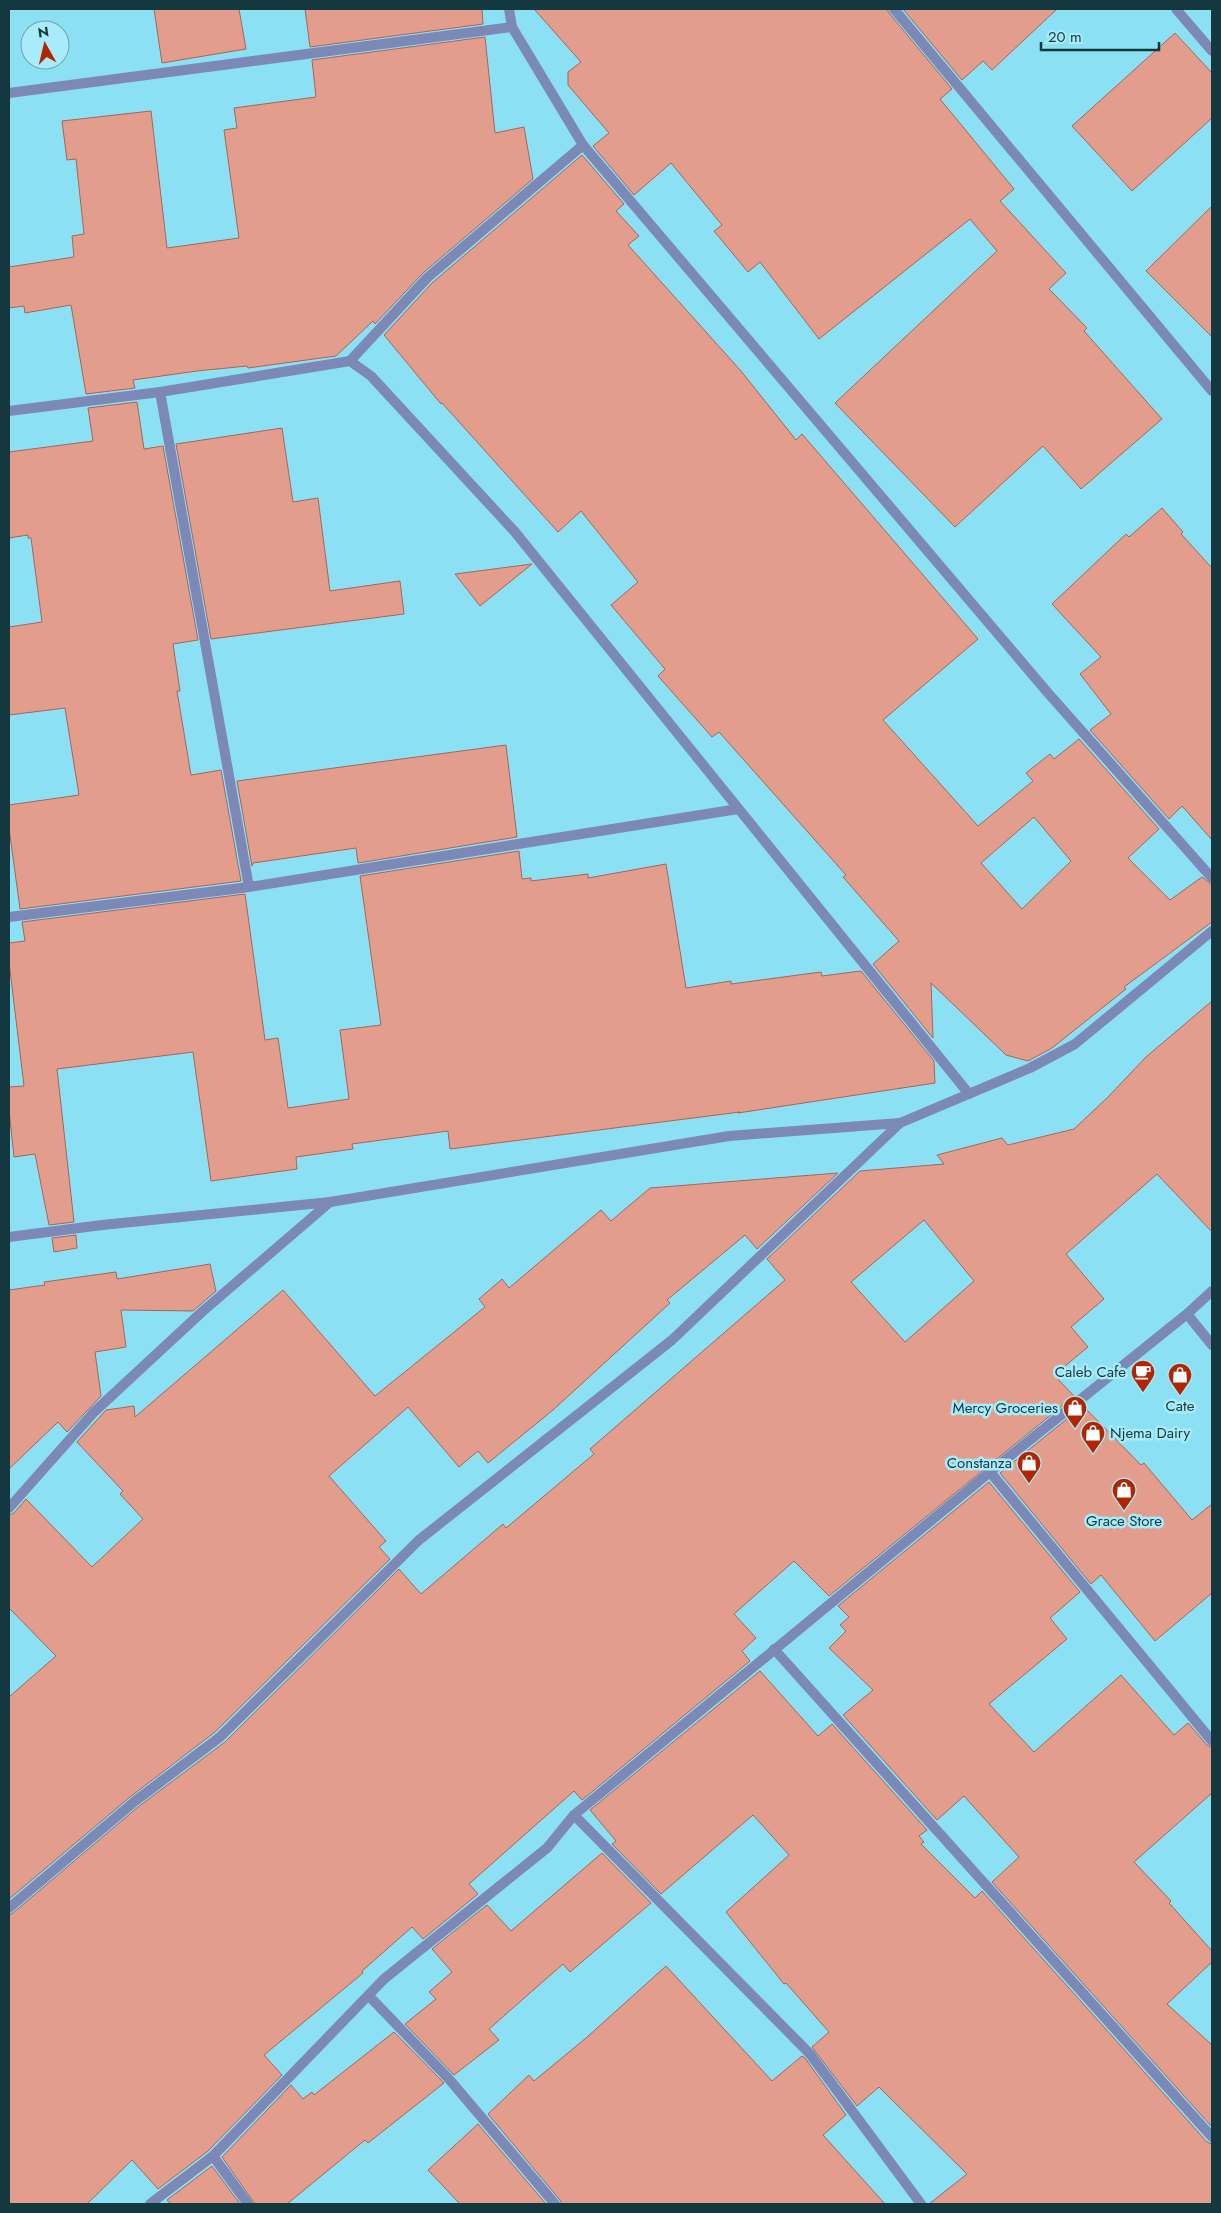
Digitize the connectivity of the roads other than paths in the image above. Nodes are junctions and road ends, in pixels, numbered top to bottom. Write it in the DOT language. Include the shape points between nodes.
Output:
graph roads {
  1 [pos="509,9"];
  2 [pos="894,9"];
  3 [pos="1176,9"];
  4 [pos="512,27"];
  5 [pos="1212,51"];
  6 [pos="9,93"];
  7 [pos="583,145"];
  8 [pos="350,361"];
  9 [pos="160,392"];
  10 [pos="1212,392"];
  11 [pos="9,412"];
  12 [pos="738,809"];
  13 [pos="1212,878"];
  14 [pos="248,887"];
  15 [pos="9,917"];
  16 [pos="1212,931"];
  17 [pos="969,1094"];
  18 [pos="900,1123"];
  19 [pos="330,1202"];
  20 [pos="9,1236"];
  21 [pos="1212,1291"];
  22 [pos="1187,1314"];
  23 [pos="1212,1345"];
  24 [pos="990,1472"];
  25 [pos="9,1508"];
  26 [pos="774,1649"];
  27 [pos="1212,1741"];
  28 [pos="574,1815"];
  29 [pos="9,1908"];
  30 [pos="369,1996"];
  31 [pos="1212,2137"];
  32 [pos="212,2156"];
  33 [pos="150,2204"];
  34 [pos="248,2204"];
  35 [pos="556,2204"];
  36 [pos="921,2204"];
  1 -- 4 [label="street"];
  2 -- 10 [label="street"];
  3 -- 5 [label="street"];
  4 -- 6 [label="street"];
  4 -- 7 [label="street"];
  7 -- 8 [label="street" via="428,278"];
  7 -- 13 [label="street" via="1048,693"];
  8 -- 9 [label="street"];
  8 -- 12 [label="street" via="371,376 515,532"];
  9 -- 11 [label="street"];
  9 -- 14 [label="street"];
  12 -- 14 [label="street"];
  12 -- 17 [label="street"];
  14 -- 15 [label="street"];
  16 -- 17 [label="street" via="1075,1044 1030,1068"];
  17 -- 18 [label="street"];
  18 -- 19 [label="street" via="729,1136"];
  18 -- 29 [label="street" via="672,1340 420,1540 220,1737 134,1802"];
  19 -- 20 [label="street"];
  19 -- 25 [label="street" via="203,1311 94,1412"];
  21 -- 22 [label="street"];
  22 -- 23 [label="street"];
  22 -- 24 [label="street"];
  24 -- 26 [label="street"];
  24 -- 27 [label="street"];
  26 -- 28 [label="street"];
  26 -- 31 [label="street"];
  28 -- 30 [label="street" via="546,1848 384,1979"];
  28 -- 36 [label="street" via="810,2054"];
  30 -- 32 [label="street"];
  30 -- 35 [label="street" via="449,2079"];
  32 -- 33 [label="street"];
  32 -- 34 [label="street"];
}
